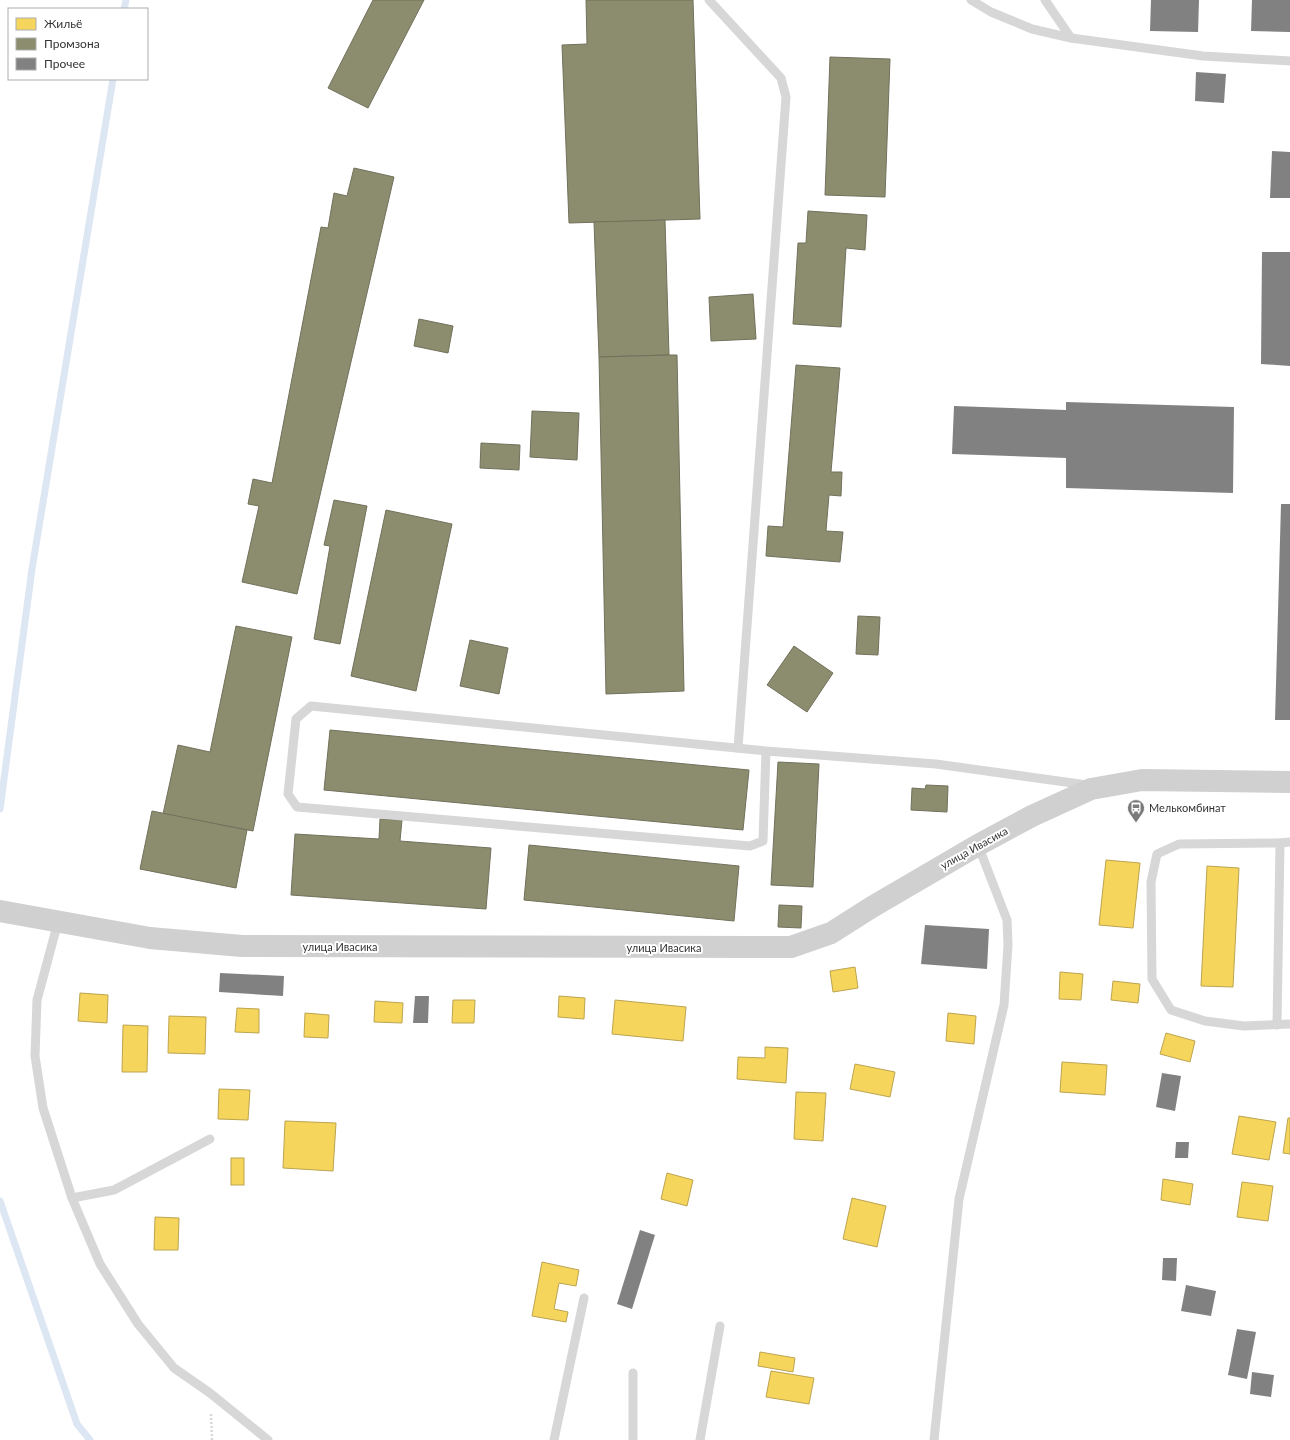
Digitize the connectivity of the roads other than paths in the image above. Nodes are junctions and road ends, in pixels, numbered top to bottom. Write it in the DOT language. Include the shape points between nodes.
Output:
graph roads {
  1 [pos="709,0"];
  2 [pos="971,0"];
  3 [pos="1045,0"];
  4 [pos="1071,38"];
  5 [pos="1290,62"];
  6 [pos="738,748"];
  7 [pos="766,751"];
  8 [pos="1290,782"];
  9 [pos="1100,787"];
  10 [pos="1290,842"];
  11 [pos="1280,843"];
  12 [pos="978,845"];
  13 [pos="0,911"];
  14 [pos="58,922"];
  15 [pos="1290,1024"];
  16 [pos="1277,1025"];
  17 [pos="210,1139"];
  18 [pos="72,1198"];
  19 [pos="584,1298"];
  20 [pos="720,1326"];
  21 [pos="633,1373"];
  22 [pos="268,1440"];
  23 [pos="554,1440"];
  24 [pos="633,1440"];
  25 [pos="700,1440"];
  26 [pos="934,1440"];
  1 -- 6 [label="lane" via="781,78 786,97"];
  2 -- 4 [label="lane" via="991,12 1032,29"];
  3 -- 4 [label="lane"];
  4 -- 5 [label="lane" via="1203,56"];
  6 -- 7 [label="lane"];
  6 -- 7 [label="lane" via="311,706 296,720 288,794 297,807 750,846 762,841"];
  7 -- 9 [label="lane" via="936,764"];
  8 -- 9 [label="main road, улица Ивасика" via="1142,780"];
  9 -- 12 [label="main road, улица Ивасика" via="1032,816"];
  10 -- 11 [label="lane"];
  11 -- 16 [label="lane"];
  11 -- 16 [label="lane" via="1180,844 1157,854 1151,882 1152,979 1171,1010 1205,1021 1244,1026"];
  12 -- 14 [label="main road, улица Ивасика" via="831,933 791,947 242,946 150,938"];
  12 -- 26 [label="lane" via="1007,920 1004,1005 959,1199"];
  13 -- 14 [label="main road, улица Ивасика"];
  14 -- 18 [label="lane" via="37,1000 35,1056 43,1108"];
  15 -- 16 [label="lane"];
  17 -- 18 [label="lane" via="114,1190"];
  18 -- 22 [label="lane" via="100,1264 138,1324 174,1368 210,1393"];
  19 -- 23 [label="lane"];
  20 -- 25 [label="lane"];
  21 -- 24 [label="lane"];
}
